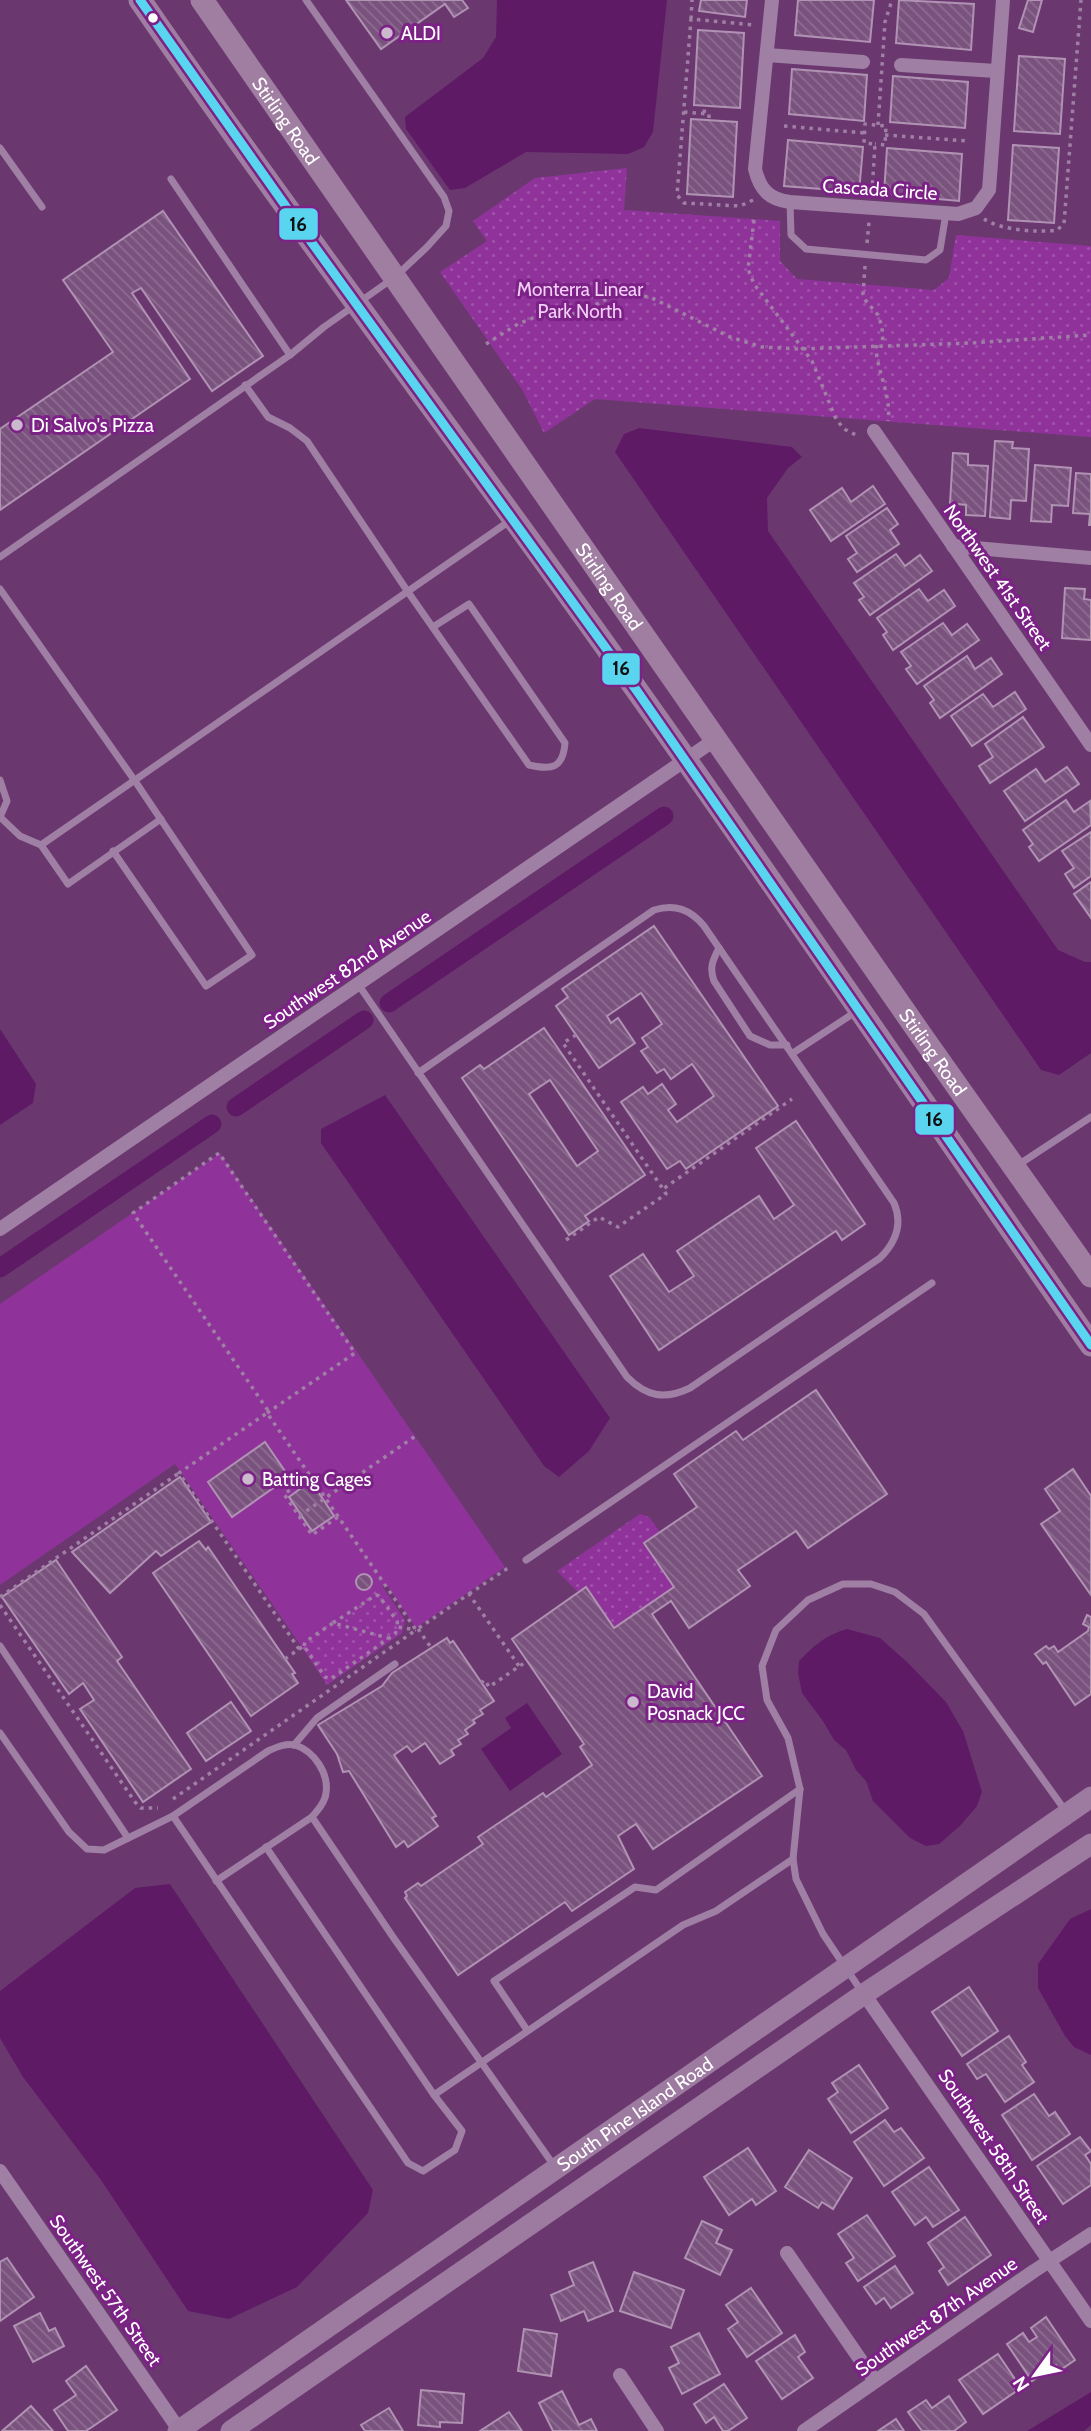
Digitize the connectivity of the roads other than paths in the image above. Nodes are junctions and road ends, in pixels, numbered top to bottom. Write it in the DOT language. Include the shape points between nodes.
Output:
graph roads {
  1 [pos="140,0"];
  2 [pos="202,0"];
  3 [pos="306,0"];
  4 [pos="772,0"];
  5 [pos="1003,0"];
  6 [pos="767,55"];
  7 [pos="863,62"];
  8 [pos="901,65"];
  9 [pos="996,71"];
  10 [pos="0,148"];
  11 [pos="171,179"];
  12 [pos="790,202"];
  13 [pos="42,206"];
  14 [pos="946,213"];
  15 [pos="395,277"];
  16 [pos="356,304"];
  17 [pos="289,355"];
  18 [pos="245,385"];
  19 [pos="868,435"];
  20 [pos="513,518"];
  21 [pos="953,546"];
  22 [pos="0,556"];
  23 [pos="1091,558"];
  24 [pos="0,589"];
  25 [pos="408,592"];
  26 [pos="433,627"];
  27 [pos="716,739"];
  28 [pos="1091,745"];
  29 [pos="686,760"];
  30 [pos="0,780"];
  31 [pos="135,781"];
  32 [pos="0,817"];
  33 [pos="161,819"];
  34 [pos="41,845"];
  35 [pos="113,851"];
  36 [pos="719,948"];
  37 [pos="358,984"];
  38 [pos="859,1010"];
  39 [pos="787,1045"];
  40 [pos="793,1053"];
  41 [pos="418,1073"];
  42 [pos="1091,1117"];
  43 [pos="1014,1167"];
  44 [pos="983,1189"];
  45 [pos="0,1229"];
  46 [pos="1091,1276"];
  47 [pos="932,1283"];
  48 [pos="1091,1345"];
  49 [pos="526,1560"];
  50 [pos="0,1646"];
  51 [pos="395,1664"];
  52 [pos="0,1733"];
  53 [pos="295,1745"];
  54 [pos="800,1789"];
  55 [pos="1091,1797"];
  56 [pos="1068,1813"];
  57 [pos="173,1816"];
  58 [pos="312,1816"];
  59 [pos="128,1838"];
  60 [pos="1091,1844"];
  61 [pos="266,1847"];
  62 [pos="793,1859"];
  63 [pos="216,1881"];
  64 [pos="846,1966"];
  65 [pos="864,1994"];
  66 [pos="527,2030"];
  67 [pos="480,2061"];
  68 [pos="433,2095"];
  69 [pos="555,2168"];
  70 [pos="0,2171"];
  71 [pos="1091,2234"];
  72 [pos="787,2253"];
  73 [pos="1049,2261"];
  74 [pos="1091,2321"];
  75 [pos="620,2375"];
  76 [pos="875,2381"];
  77 [pos="179,2431"];
  78 [pos="231,2431"];
  79 [pos="657,2431"];
  80 [pos="804,2431"];
  1 -- 16 [label="main road, Stirling Road"];
  2 -- 15 [label="main road, Stirling Road"];
  3 -- 15 [label="lane" via="444,197 449,211 446,226"];
  4 -- 6 [label="street, Cascada Circle"];
  5 -- 9 [label="street, Cascada Circle"];
  6 -- 7 [label="street"];
  6 -- 12 [label="street, Cascada Circle" via="755,169 764,191"];
  8 -- 9 [label="street"];
  9 -- 14 [label="street, Cascada Circle" via="989,190 976,208"];
  10 -- 13 [label="lane"];
  11 -- 17 [label="lane"];
  12 -- 14 [label="street, Cascada Circle"];
  12 -- 14 [label="lane" via="791,235 806,249 926,260 940,250"];
  15 -- 16 [label="lane"];
  15 -- 27 [label="main road, Stirling Road"];
  16 -- 17 [label="lane"];
  16 -- 20 [label="main road, Stirling Road"];
  17 -- 18 [label="lane"];
  18 -- 22 [label="lane"];
  18 -- 25 [label="lane" via="268,417 307,441"];
  19 -- 21 [label="street, Northwest 41st Street"];
  20 -- 25 [label="lane"];
  20 -- 29 [label="main road, Stirling Road"];
  21 -- 23 [label="street"];
  21 -- 28 [label="street, Northwest 41st Street"];
  24 -- 31 [label="lane"];
  25 -- 26 [label="lane"];
  25 -- 31 [label="lane"];
  26 -- 26 [label="lane" via="469,604 565,743 559,763 547,769 528,765"];
  27 -- 29 [label="street, Southwest 82nd Avenue"];
  27 -- 43 [label="main road, Stirling Road"];
  29 -- 37 [label="street, Southwest 82nd Avenue"];
  29 -- 38 [label="main road, Stirling Road"];
  30 -- 32 [label="lane" via="7,801"];
  31 -- 33 [label="lane"];
  31 -- 34 [label="lane"];
  32 -- 34 [label="lane" via="20,836"];
  33 -- 35 [label="lane"];
  33 -- 35 [label="lane" via="252,955 206,986"];
  34 -- 35 [label="lane" via="68,884"];
  36 -- 39 [label="lane"];
  36 -- 39 [label="lane" via="712,962 714,981 750,1036 770,1045"];
  36 -- 41 [label="lane" via="687,910 654,911"];
  37 -- 41 [label="lane"];
  37 -- 45 [label="street, Southwest 82nd Avenue"];
  38 -- 40 [label="lane"];
  38 -- 44 [label="main road, Stirling Road"];
  39 -- 40 [label="lane"];
  40 -- 41 [label="lane" via="894,1203 899,1219 894,1240 869,1265 690,1388 669,1396 646,1392 627,1377"];
  42 -- 43 [label="lane"];
  43 -- 44 [label="main road"];
  43 -- 46 [label="main road, Stirling Road"];
  44 -- 48 [label="main road, Stirling Road"];
  47 -- 49 [label="lane"];
  50 -- 59 [label="lane"];
  51 -- 53 [label="lane" via="311,1723"];
  52 -- 59 [label="lane" via="69,1832 87,1849 104,1850"];
  53 -- 57 [label="lane" via="268,1751"];
  53 -- 58 [label="lane" via="317,1759 326,1782 326,1794"];
  54 -- 56 [label="lane" via="788,1738 767,1700 762,1666 776,1630 808,1600 843,1584 871,1584 895,1592 924,1614"];
  54 -- 62 [label="lane"];
  54 -- 66 [label="lane" via="656,1890 635,1887 494,1981"];
  55 -- 56 [label="main road, South Pine Island Road"];
  56 -- 64 [label="main road, South Pine Island Road"];
  57 -- 59 [label="lane"];
  57 -- 63 [label="lane"];
  58 -- 61 [label="lane"];
  58 -- 67 [label="lane"];
  60 -- 65 [label="main road, South Pine Island Road"];
  61 -- 63 [label="lane"];
  61 -- 68 [label="lane"];
  62 -- 64 [label="lane" via="808,1907"];
  62 -- 66 [label="lane" via="716,1911 683,1925"];
  63 -- 68 [label="lane" via="408,2163 422,2171 455,2150 462,2132"];
  64 -- 65 [label="lane"];
  64 -- 69 [label="main road, South Pine Island Road"];
  65 -- 73 [label="street, Southwest 58th Street"];
  65 -- 78 [label="main road, South Pine Island Road"];
  66 -- 67 [label="lane"];
  67 -- 68 [label="lane"];
  67 -- 69 [label="lane"];
  69 -- 77 [label="main road, South Pine Island Road"];
  70 -- 77 [label="street, Southwest 57th Street"];
  71 -- 73 [label="street, Southwest 87th Avenue"];
  72 -- 76 [label="street"];
  73 -- 74 [label="street, Southwest 58th Street"];
  73 -- 76 [label="street, Southwest 87th Avenue"];
  75 -- 79 [label="street"];
  76 -- 80 [label="street, Southwest 87th Avenue"];
}
